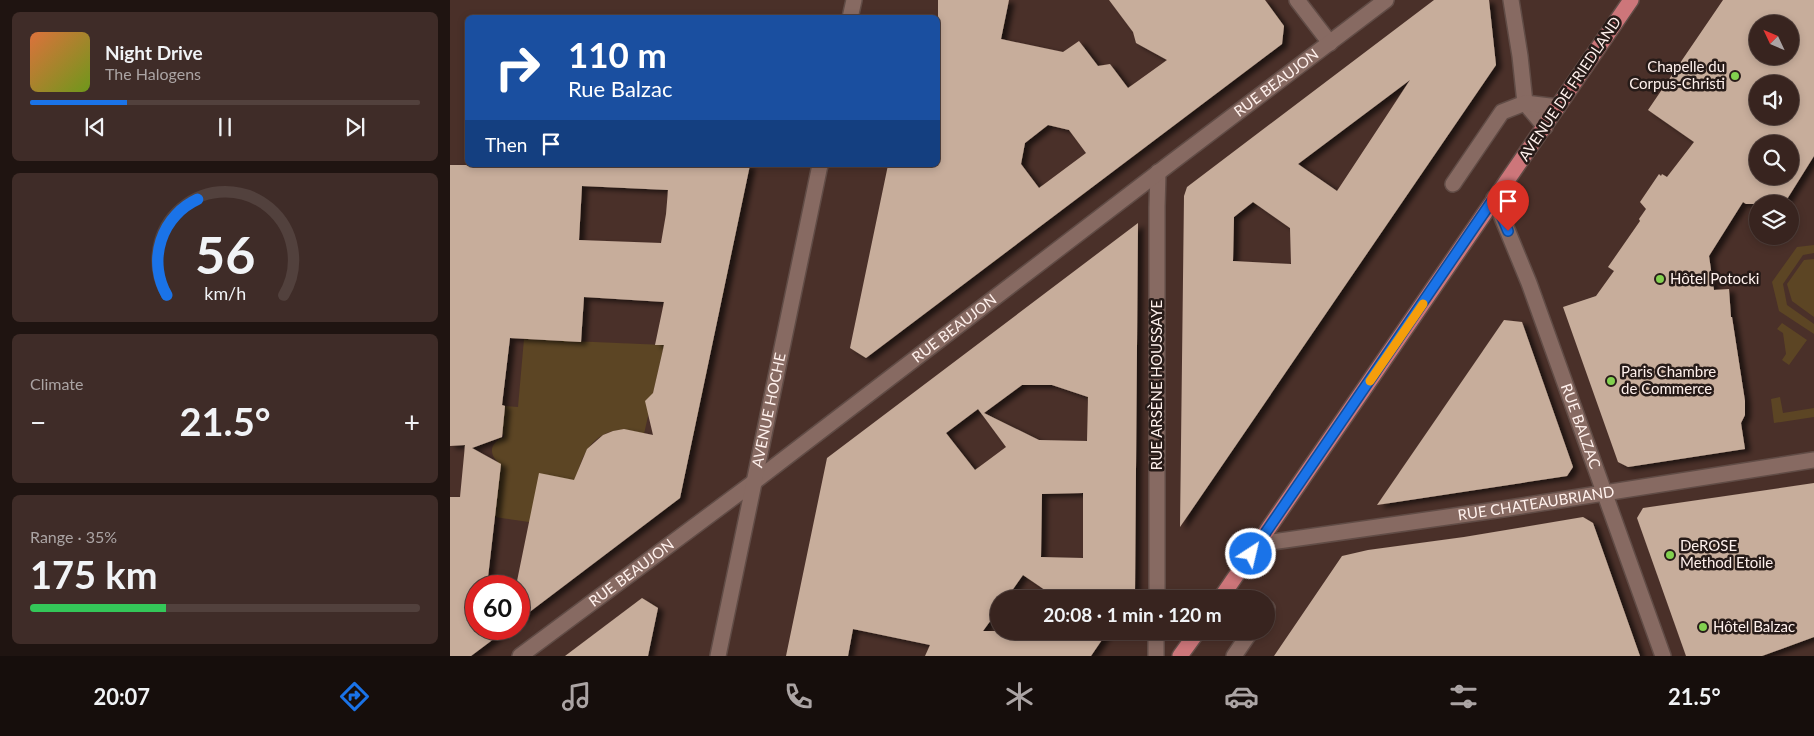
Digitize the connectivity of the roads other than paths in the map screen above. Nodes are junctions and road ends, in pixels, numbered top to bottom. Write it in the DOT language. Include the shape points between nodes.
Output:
graph roads {
  1 [pos="854,0"];
  2 [pos="1297,0"];
  3 [pos="1386,0"];
  4 [pos="1511,0"];
  5 [pos="1631,0"];
  6 [pos="851,15"];
  7 [pos="1330,43"];
  8 [pos="1525,104"];
  9 [pos="1558,107"];
  10 [pos="1545,127"];
  11 [pos="820,167"];
  12 [pos="1158,172"];
  13 [pos="1453,184"];
  14 [pos="1494,198"];
  15 [pos="1814,460"];
  16 [pos="754,482"];
  17 [pos="1605,493"];
  18 [pos="1258,544"];
  19 [pos="1156,590"];
  20 [pos="1226,590"];
  21 [pos="1156,640"];
  22 [pos="1192,640"];
  23 [pos="1245,640"];
  24 [pos="520,656"];
  25 [pos="718,656"];
  26 [pos="1156,656"];
  27 [pos="1180,656"];
  28 [pos="1234,656"];
  29 [pos="1663,656"];
  1 -- 6 [label="street"];
  2 -- 7 [label="street"];
  3 -- 7 [label="street, RUE BEAUJON"];
  4 -- 8 [label="street"];
  5 -- 9 [label="main road, AVENUE DE FRIEDLAND"];
  7 -- 12 [label="street, RUE BEAUJON"];
  8 -- 9 [label="street"];
  8 -- 10 [label="street"];
  8 -- 13 [label="street" via="1502,112"];
  9 -- 10 [label="main road, AVENUE DE FRIEDLAND"];
  10 -- 14 [label="main road, AVENUE DE FRIEDLAND"];
  11 -- 16 [label="street, AVENUE HOCHE"];
  12 -- 16 [label="street, RUE BEAUJON"];
  12 -- 19 [label="street, RUE ARSÈNE HOUSSAYE"];
  14 -- 17 [label="street, RUE BALZAC" via="1529,283"];
  14 -- 18 [label="main road, AVENUE DE FRIEDLAND"];
  15 -- 17 [label="street, RUE CHATEAUBRIAND"];
  16 -- 24 [label="street, RUE BEAUJON"];
  16 -- 25 [label="street, AVENUE HOCHE"];
  17 -- 18 [label="street, RUE CHATEAUBRIAND"];
  17 -- 29 [label="street, RUE BALZAC"];
  18 -- 20 [label="main road, AVENUE DE FRIEDLAND"];
  21 -- 26 [label="street"];
  22 -- 27 [label="main road"];
  23 -- 28 [label="street"];
}
